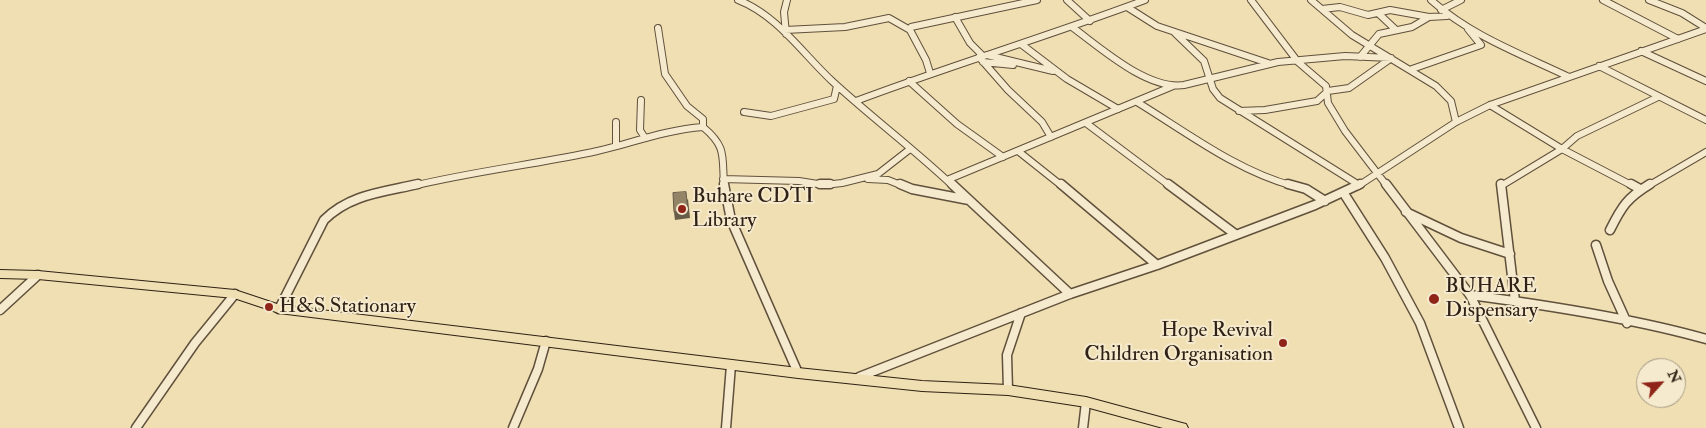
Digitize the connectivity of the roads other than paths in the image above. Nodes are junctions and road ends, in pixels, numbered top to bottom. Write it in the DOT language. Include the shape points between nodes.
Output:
graph roads {
  1 [pos="738,0"];
  2 [pos="787,0"];
  3 [pos="995,0"];
  4 [pos="1037,0"];
  5 [pos="1068,0"];
  6 [pos="1250,0"];
  7 [pos="1311,0"];
  8 [pos="1431,0"];
  9 [pos="1461,0"];
  10 [pos="1603,0"];
  11 [pos="1614,0"];
  12 [pos="1649,0"];
  13 [pos="1140,1"];
  14 [pos="1000,7"];
  15 [pos="1127,7"];
  16 [pos="1322,9"];
  17 [pos="1441,10"];
  18 [pos="1378,13"];
  19 [pos="1447,16"];
  20 [pos="955,17"];
  21 [pos="1429,17"];
  22 [pos="1090,21"];
  23 [pos="1465,26"];
  24 [pos="1072,27"];
  25 [pos="658,28"];
  26 [pos="1706,28"];
  27 [pos="910,30"];
  28 [pos="1396,30"];
  29 [pos="785,32"];
  30 [pos="1175,33"];
  31 [pos="1678,39"];
  32 [pos="1492,40"];
  33 [pos="1021,44"];
  34 [pos="1369,45"];
  35 [pos="1481,45"];
  36 [pos="1641,51"];
  37 [pos="1360,57"];
  38 [pos="983,58"];
  39 [pos="1391,58"];
  40 [pos="1298,62"];
  41 [pos="1268,63"];
  42 [pos="1599,66"];
  43 [pos="1412,69"];
  44 [pos="1057,72"];
  45 [pos="930,73"];
  46 [pos="1569,77"];
  47 [pos="1209,79"];
  48 [pos="909,81"];
  49 [pos="1706,81"];
  50 [pos="837,86"];
  51 [pos="1173,86"];
  52 [pos="1328,91"];
  53 [pos="1658,97"];
  54 [pos="641,100"];
  55 [pos="856,101"];
  56 [pos="1137,102"];
  57 [pos="1490,105"];
  58 [pos="1118,109"];
  59 [pos="1239,111"];
  60 [pos="744,112"];
  61 [pos="1706,120"];
  62 [pos="616,122"];
  63 [pos="1456,122"];
  64 [pos="1086,123"];
  65 [pos="703,127"];
  66 [pos="1051,137"];
  67 [pos="645,138"];
  68 [pos="616,146"];
  69 [pos="910,149"];
  70 [pos="1562,149"];
  71 [pos="1018,151"];
  72 [pos="1706,152"];
  73 [pos="1003,157"];
  74 [pos="1377,174"];
  75 [pos="723,179"];
  76 [pos="861,179"];
  77 [pos="946,180"];
  78 [pos="1358,186"];
  79 [pos="1640,189"];
  80 [pos="1343,192"];
  81 [pos="969,200"];
  82 [pos="1325,200"];
  83 [pos="1405,212"];
  84 [pos="1610,230"];
  85 [pos="1236,234"];
  86 [pos="1596,245"];
  87 [pos="1510,254"];
  88 [pos="1157,265"];
  89 [pos="0,274"];
  90 [pos="38,275"];
  91 [pos="235,294"];
  92 [pos="1070,294"];
  93 [pos="1470,295"];
  94 [pos="1515,301"];
  95 [pos="279,309"];
  96 [pos="0,310"];
  97 [pos="1021,313"];
  98 [pos="1627,323"];
  99 [pos="1706,339"];
  100 [pos="546,341"];
  101 [pos="731,365"];
  102 [pos="798,373"];
  103 [pos="859,378"];
  104 [pos="1008,390"];
  105 [pos="1086,402"];
  106 [pos="512,427"];
  107 [pos="136,428"];
  108 [pos="726,428"];
  109 [pos="1083,428"];
  110 [pos="1182,428"];
  111 [pos="1459,428"];
  112 [pos="1536,428"];
  1 -- 29 [label="street" via="753,6"];
  2 -- 29 [label="street" via="783,16"];
  3 -- 14 [label="street"];
  4 -- 14 [label="street"];
  5 -- 22 [label="street"];
  6 -- 40 [label="street"];
  7 -- 16 [label="street"];
  8 -- 17 [label="street"];
  9 -- 17 [label="street"];
  10 -- 11 [label="street" via="1614,3"];
  10 -- 31 [label="street"];
  12 -- 26 [label="street"];
  13 -- 15 [label="street"];
  14 -- 20 [label="street"];
  15 -- 22 [label="street"];
  15 -- 30 [label="street" via="1146,21"];
  16 -- 18 [label="street" via="1340,7 1368,15"];
  16 -- 34 [label="street" via="1339,26"];
  17 -- 19 [label="street"];
  18 -- 21 [label="street" via="1390,10"];
  18 -- 28 [label="street"];
  19 -- 21 [label="street"];
  19 -- 23 [label="street"];
  20 -- 27 [label="street" via="916,25"];
  20 -- 38 [label="street"];
  21 -- 28 [label="street"];
  22 -- 24 [label="street"];
  23 -- 32 [label="street"];
  23 -- 35 [label="street"];
  24 -- 33 [label="street"];
  24 -- 51 [label="street" via="1136,70"];
  25 -- 65 [label="street" via="665,74 687,106 703,119"];
  26 -- 31 [label="street"];
  27 -- 29 [label="street" via="889,18 846,27"];
  27 -- 45 [label="street"];
  28 -- 34 [label="street" via="1379,34"];
  29 -- 50 [label="street"];
  30 -- 41 [label="street"];
  30 -- 47 [label="street" via="1205,63"];
  31 -- 36 [label="street"];
  32 -- 35 [label="street"];
  32 -- 46 [label="street"];
  33 -- 38 [label="street"];
  33 -- 44 [label="street"];
  34 -- 37 [label="street"];
  34 -- 39 [label="street"];
  35 -- 43 [label="street"];
  36 -- 42 [label="street"];
  36 -- 49 [label="street"];
  37 -- 39 [label="street"];
  37 -- 40 [label="street"];
  38 -- 44 [label="street"];
  38 -- 45 [label="street"];
  38 -- 66 [label="street" via="1008,90 1042,122"];
  39 -- 43 [label="street"];
  39 -- 52 [label="street" via="1349,88"];
  40 -- 41 [label="street"];
  40 -- 52 [label="street"];
  41 -- 47 [label="street"];
  42 -- 46 [label="street"];
  42 -- 53 [label="street"];
  43 -- 63 [label="street" via="1451,101"];
  44 -- 58 [label="street"];
  45 -- 48 [label="street"];
  46 -- 57 [label="street"];
  47 -- 51 [label="street"];
  47 -- 59 [label="street" via="1213,92"];
  48 -- 55 [label="street"];
  48 -- 73 [label="street" via="957,124"];
  50 -- 55 [label="street"];
  50 -- 60 [label="street" via="834,99 824,103 771,116"];
  51 -- 56 [label="street"];
  52 -- 59 [label="street" via="1310,104"];
  52 -- 74 [label="street" via="1328,103 1333,112"];
  53 -- 61 [label="street"];
  53 -- 70 [label="street" via="1610,118 1577,136"];
  54 -- 67 [label="street" via="640,130"];
  55 -- 69 [label="street"];
  56 -- 58 [label="street"];
  56 -- 82 [label="street" via="1228,157 1275,181 1306,189"];
  57 -- 63 [label="street"];
  57 -- 70 [label="street"];
  58 -- 64 [label="street"];
  59 -- 78 [label="street"];
  62 -- 68 [label="street"];
  63 -- 74 [label="street"];
  64 -- 66 [label="street"];
  64 -- 85 [label="street"];
  65 -- 67 [label="street" via="691,126"];
  65 -- 75 [label="street" via="721,146"];
  66 -- 71 [label="street"];
  67 -- 68 [label="street"];
  68 -- 95 [label="street" via="397,188 348,201 324,220"];
  69 -- 76 [label="street" via="878,174"];
  69 -- 77 [label="street"];
  70 -- 79 [label="street"];
  70 -- 87 [label="street" via="1501,184"];
  71 -- 73 [label="street"];
  71 -- 88 [label="street"];
  72 -- 79 [label="street"];
  73 -- 77 [label="street"];
  74 -- 78 [label="street"];
  74 -- 83 [label="street"];
  75 -- 76 [label="street" via="824,184"];
  75 -- 102 [label="street" via="728,211 739,243"];
  76 -- 81 [label="street" via="888,180 912,189"];
  77 -- 81 [label="street"];
  78 -- 80 [label="street"];
  79 -- 84 [label="street" via="1622,206"];
  80 -- 82 [label="street"];
  80 -- 111 [label="street" via="1385,258 1420,323"];
  81 -- 92 [label="street"];
  82 -- 85 [label="street"];
  83 -- 87 [label="street" via="1461,238"];
  83 -- 93 [label="street"];
  85 -- 88 [label="street"];
  86 -- 98 [label="street"];
  87 -- 94 [label="street"];
  88 -- 92 [label="street"];
  89 -- 90 [label="main road"];
  90 -- 91 [label="main road"];
  90 -- 96 [label="street"];
  91 -- 95 [label="main road"];
  91 -- 107 [label="street" via="195,343"];
  92 -- 97 [label="street"];
  93 -- 94 [label="street"];
  93 -- 112 [label="street"];
  94 -- 98 [label="street"];
  95 -- 100 [label="main road"];
  97 -- 103 [label="street"];
  97 -- 104 [label="street" via="1007,355"];
  98 -- 99 [label="street"];
  100 -- 101 [label="main road"];
  100 -- 106 [label="street" via="538,369"];
  101 -- 102 [label="main road"];
  101 -- 108 [label="street"];
  102 -- 103 [label="main road"];
  103 -- 104 [label="main road" via="922,386"];
  104 -- 105 [label="main road"];
  105 -- 109 [label="street"];
  105 -- 110 [label="main road"];
}
